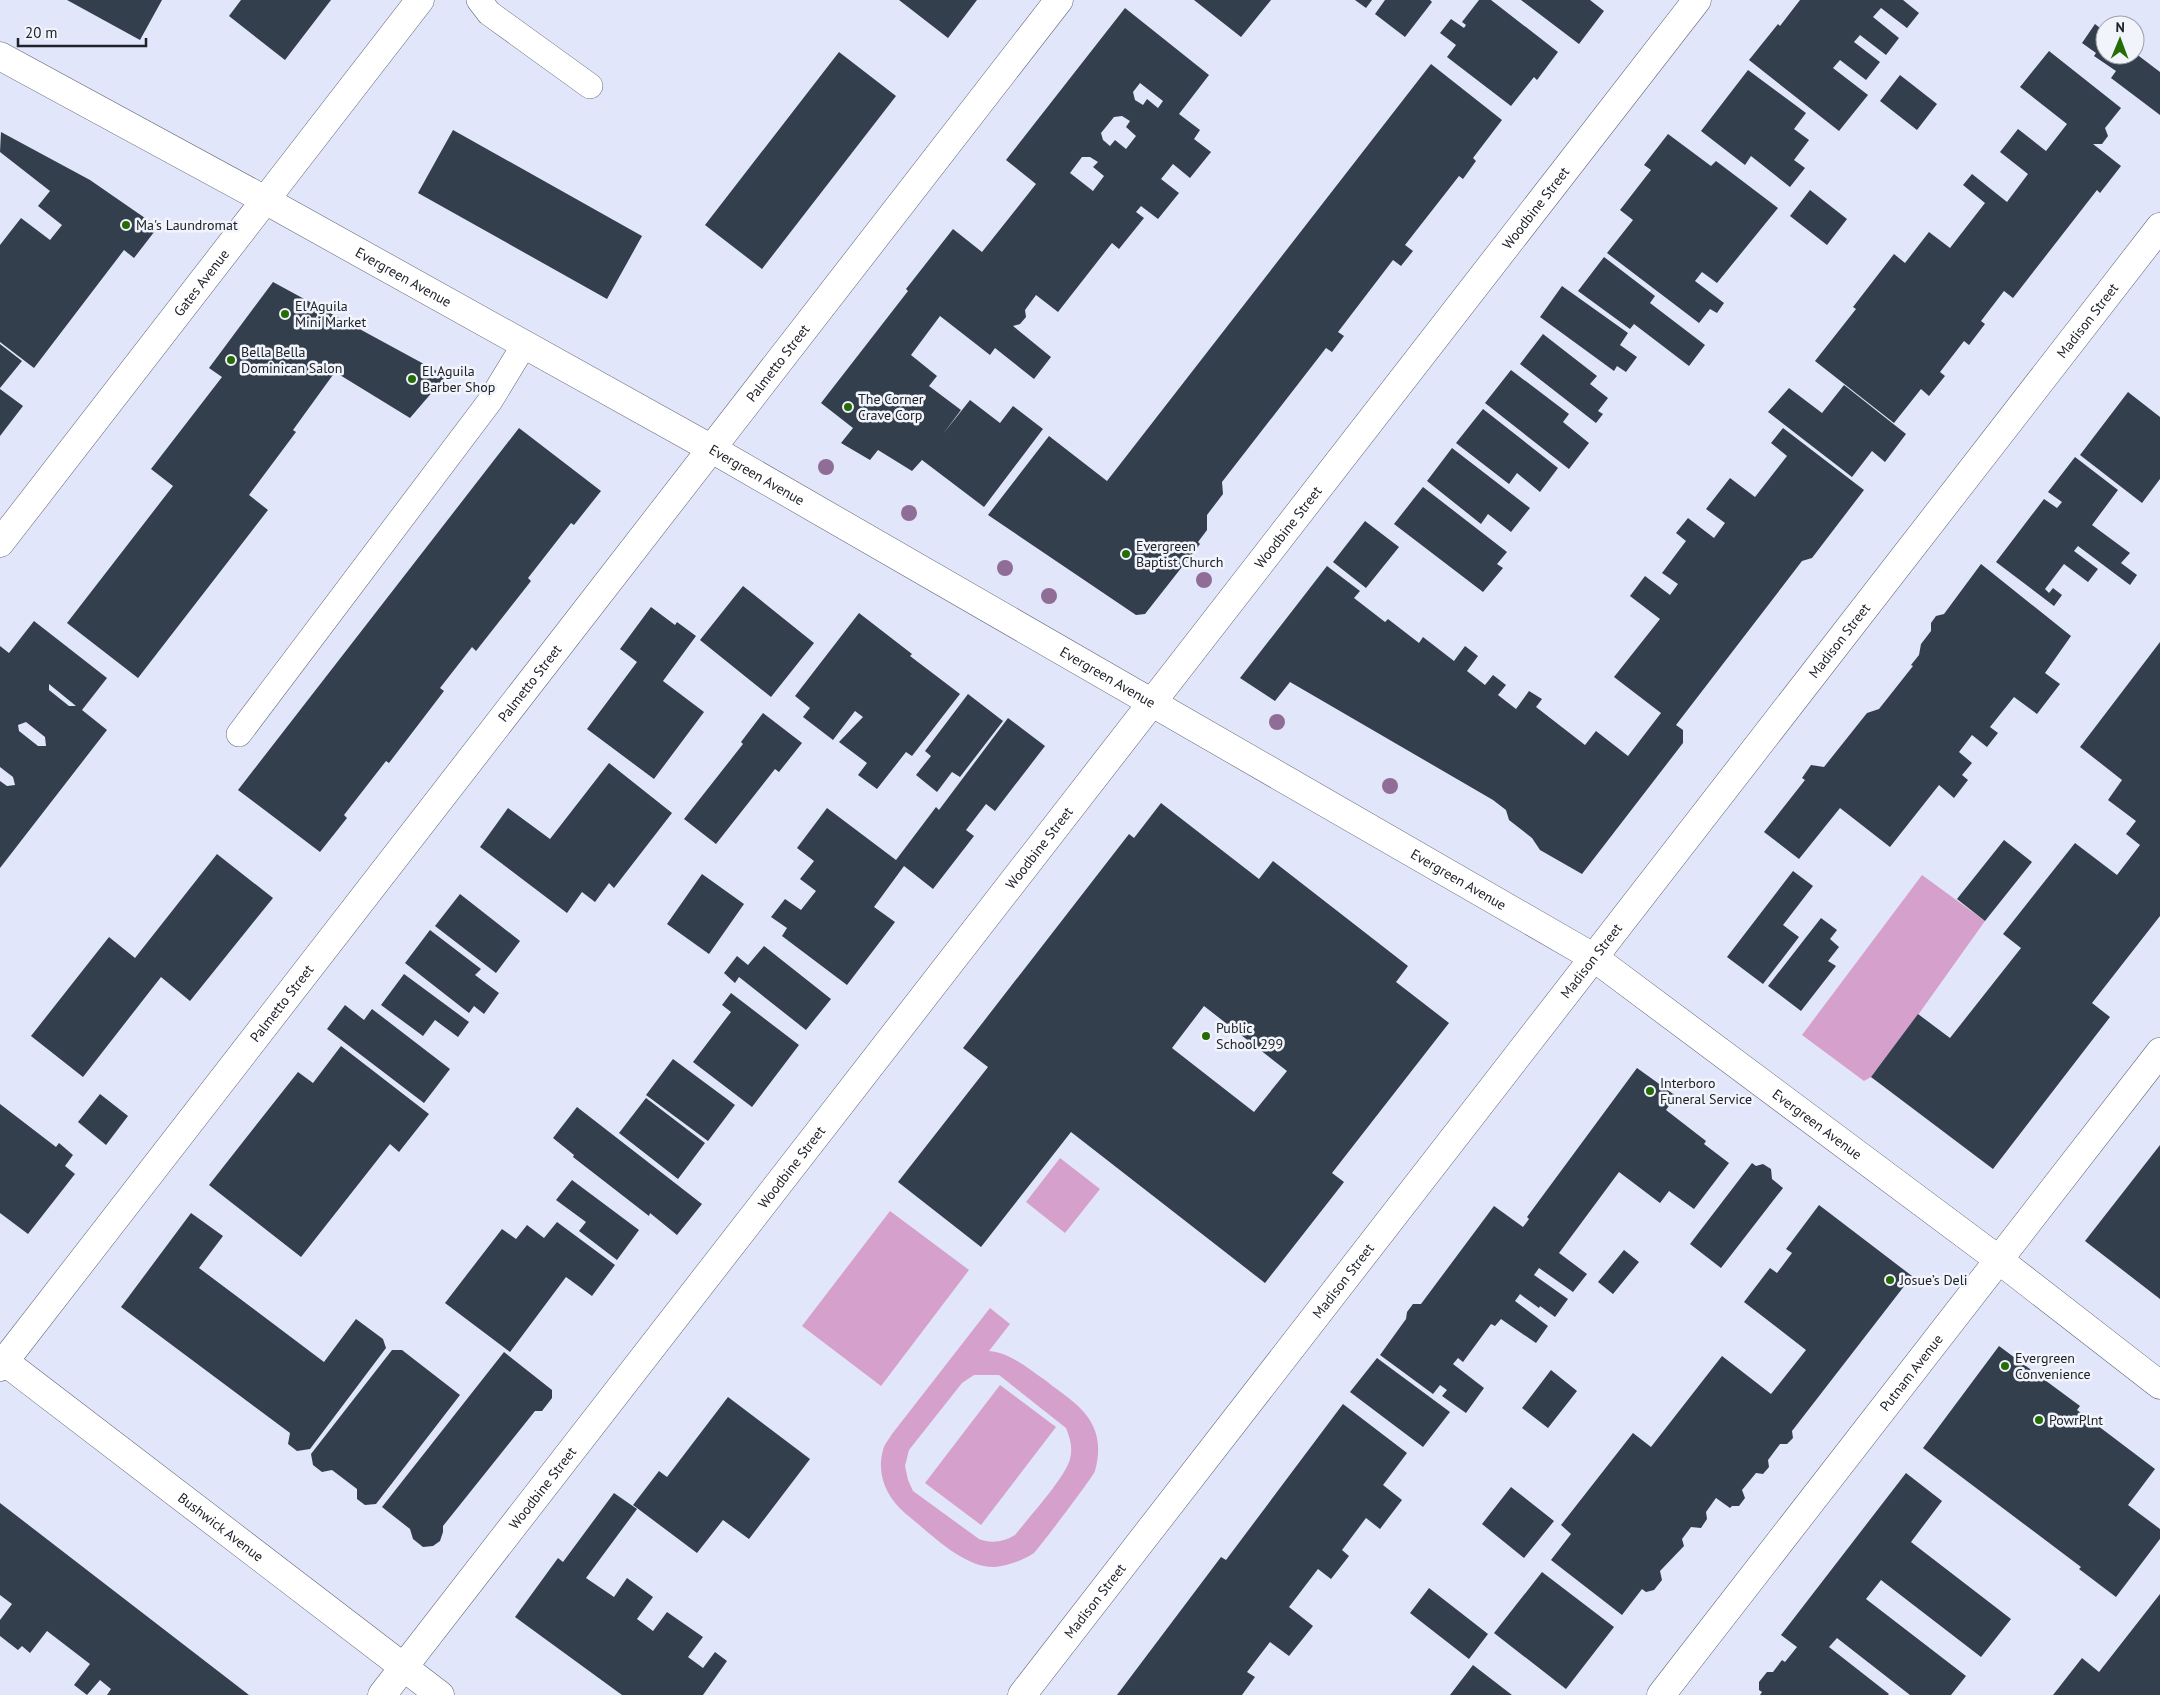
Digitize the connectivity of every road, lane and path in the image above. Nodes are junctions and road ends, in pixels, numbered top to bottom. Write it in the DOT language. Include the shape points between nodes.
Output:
graph roads {
  1 [pos="420,0"];
  2 [pos="479,0"];
  3 [pos="1060,0"];
  4 [pos="1697,0"];
  5 [pos="0,56"];
  6 [pos="590,86"];
  7 [pos="265,200"];
  8 [pos="2160,227"];
  9 [pos="524,345"];
  10 [pos="712,449"];
  11 [pos="0,543"];
  12 [pos="1153,702"];
  13 [pos="239,734"];
  14 [pos="1593,957"];
  15 [pos="2160,1052"];
  16 [pos="1999,1260"];
  17 [pos="1,1362"];
  18 [pos="2160,1385"];
  19 [pos="404,1667"];
  20 [pos="382,1695"];
  21 [pos="440,1695"];
  22 [pos="1022,1695"];
  23 [pos="1661,1695"];
  1 -- 7 [label="street, Gates Avenue"];
  2 -- 6 [label="lane" via="489,13"];
  3 -- 10 [label="street, Palmetto Street"];
  4 -- 12 [label="street, Woodbine Street"];
  5 -- 7 [label="street, Evergreen Avenue"];
  7 -- 9 [label="street, Evergreen Avenue"];
  7 -- 11 [label="street, Gates Avenue"];
  8 -- 14 [label="street, Madison Street"];
  9 -- 10 [label="street, Evergreen Avenue"];
  9 -- 13 [label="lane" via="490,401"];
  10 -- 12 [label="street, Evergreen Avenue"];
  10 -- 17 [label="street, Palmetto Street"];
  12 -- 14 [label="street, Evergreen Avenue"];
  12 -- 19 [label="street, Woodbine Street"];
  14 -- 16 [label="street, Evergreen Avenue"];
  14 -- 22 [label="street, Madison Street"];
  15 -- 16 [label="street, Putnam Avenue"];
  16 -- 18 [label="street, Evergreen Avenue"];
  16 -- 23 [label="street, Putnam Avenue"];
  17 -- 19 [label="street, Bushwick Avenue"];
  19 -- 20 [label="street, Woodbine Street"];
  19 -- 21 [label="street, Bushwick Avenue"];
}
